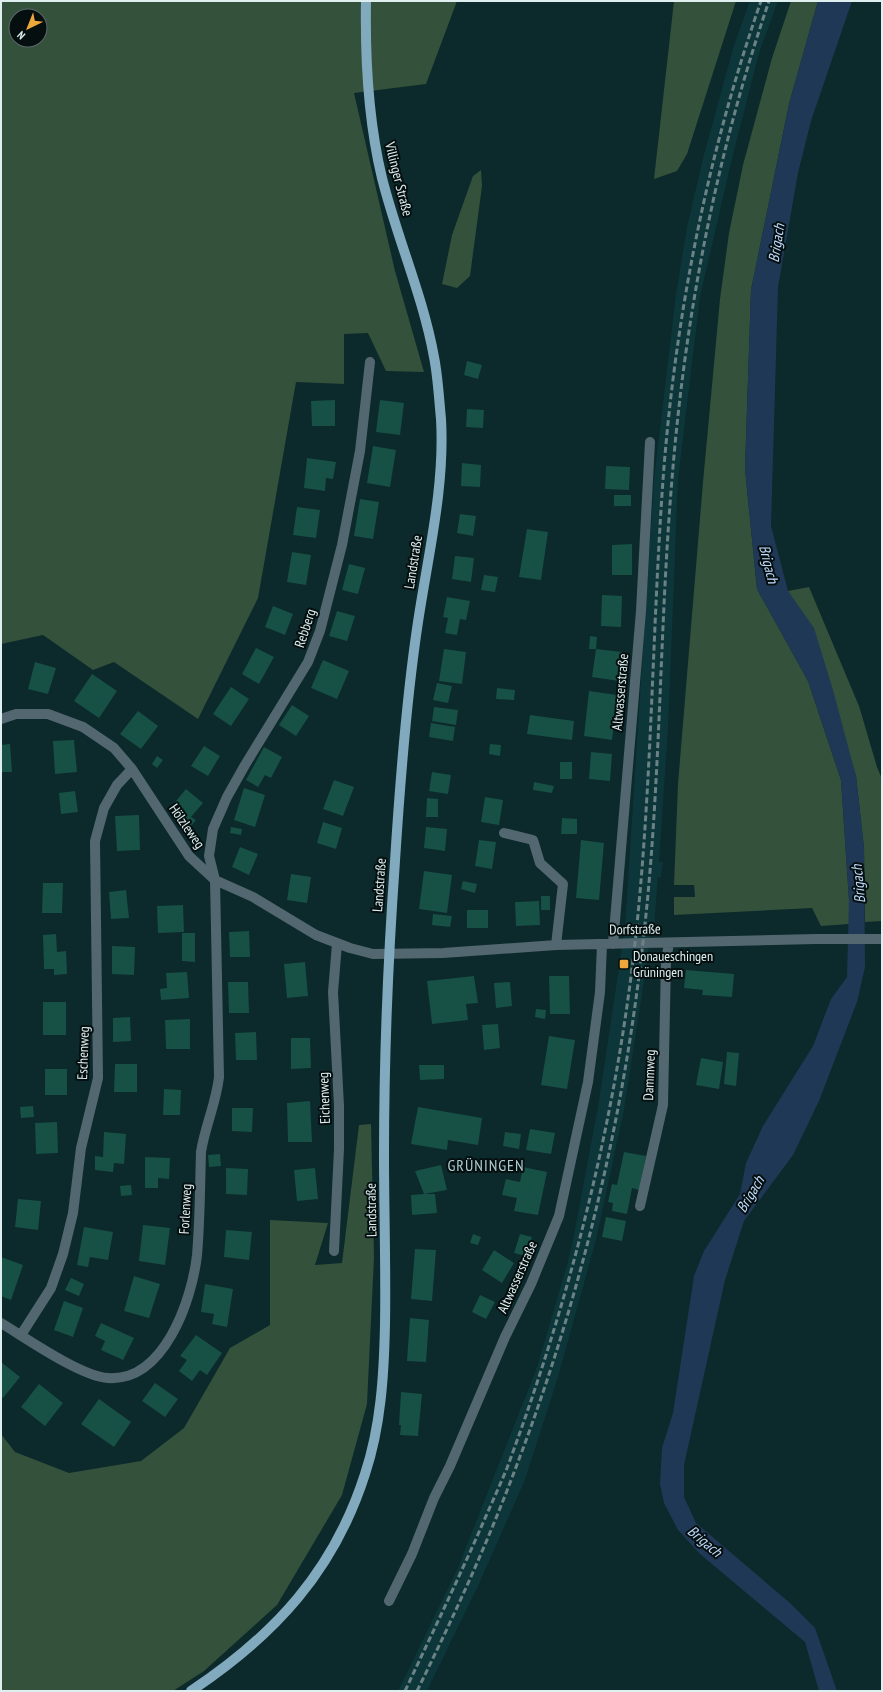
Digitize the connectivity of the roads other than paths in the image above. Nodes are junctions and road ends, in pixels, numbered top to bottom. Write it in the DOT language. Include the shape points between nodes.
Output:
graph roads {
  1 [pos="366,1"];
  2 [pos="434,358"];
  3 [pos="370,362"];
  4 [pos="650,442"];
  5 [pos="1,719"];
  6 [pos="132,769"];
  7 [pos="504,833"];
  8 [pos="215,880"];
  9 [pos="882,939"];
  10 [pos="669,943"];
  11 [pos="337,944"];
  12 [pos="602,944"];
  13 [pos="613,944"];
  14 [pos="556,945"];
  15 [pos="389,953"];
  16 [pos="640,1206"];
  17 [pos="334,1251"];
  18 [pos="1,1323"];
  19 [pos="21,1335"];
  20 [pos="388,1601"];
  21 [pos="191,1691"];
  1 -- 2 [label="main road, Villinger Straße" via="367,83 372,130 390,208 420,300"];
  2 -- 15 [label="main road, Landstraße" via="441,420 441,467 417,629 402,761"];
  3 -- 8 [label="street, Rebberg" via="360,451 342,545 320,631 308,662 245,765 213,829 209,856"];
  4 -- 13 [label="street, Altwasserstraße" via="641,611"];
  5 -- 6 [label="street, Hölzleweg" via="16,714 48,714 83,727 114,748"];
  6 -- 8 [label="street, Hölzleweg" via="189,856"];
  6 -- 19 [label="street, Eschenweg" via="117,785 104,808 95,841 98,1078 81,1148 73,1213 51,1288"];
  7 -- 14 [label="street" via="533,840 540,863 563,884"];
  8 -- 11 [label="street, Hölzleweg" via="253,897 316,935"];
  8 -- 19 [label="street, Forlenweg" via="219,1077 217,1095 202,1145 197,1254 189,1295 162,1351 144,1369 125,1377 107,1378 81,1371"];
  9 -- 10 [label="street, Dorfstraße"];
  10 -- 13 [label="street, Dorfstraße"];
  10 -- 16 [label="street, Dammweg" via="666,961 663,1105"];
  11 -- 15 [label="street, Hölzleweg" via="373,954"];
  11 -- 17 [label="street, Eichenweg" via="333,992 339,1113"];
  12 -- 13 [label="street, Dorfstraße"];
  12 -- 14 [label="street, Dorfstraße"];
  12 -- 20 [label="street, Altwasserstraße" via="600,992 588,1082 559,1216 434,1498 412,1554"];
  14 -- 15 [label="street, Dorfstraße" via="443,953"];
  15 -- 21 [label="main road, Landstraße" via="384,1092 384,1357 379,1417 368,1468 347,1522 313,1580 250,1648"];
  18 -- 19 [label="street, Forlenweg"];
}
